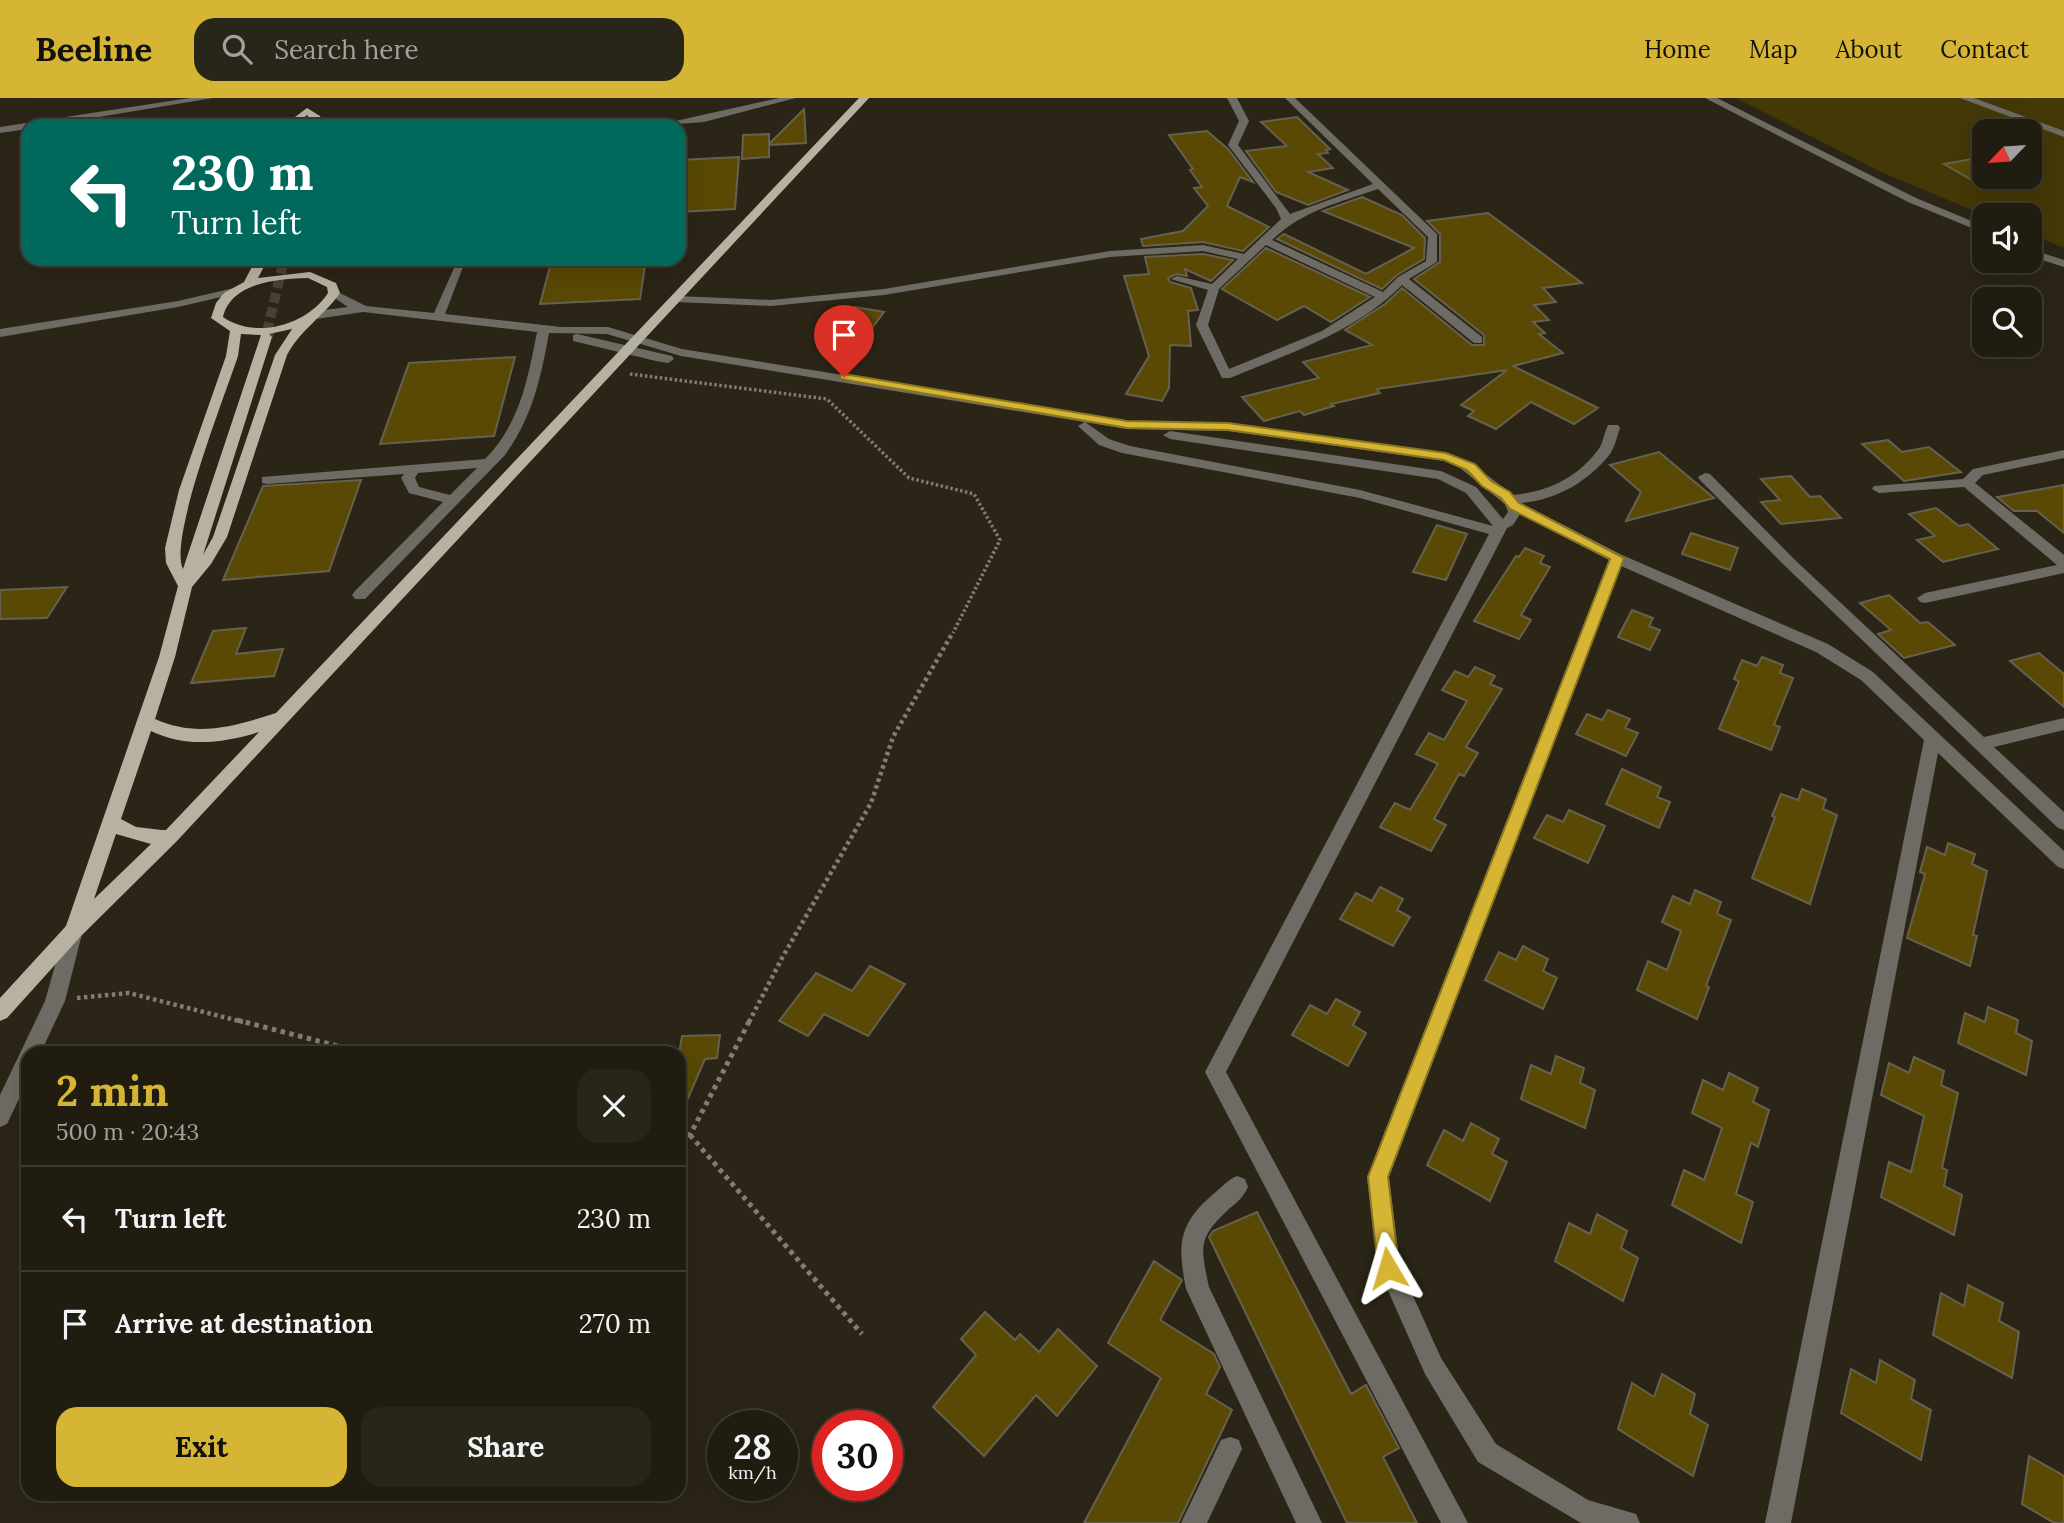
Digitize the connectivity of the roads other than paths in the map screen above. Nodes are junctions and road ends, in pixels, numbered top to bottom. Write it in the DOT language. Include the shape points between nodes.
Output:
graph roads {
  1 [pos="208,98"];
  2 [pos="311,98"];
  3 [pos="791,98"];
  4 [pos="864,98"];
  5 [pos="1232,98"];
  6 [pos="1290,98"];
  7 [pos="1710,98"];
  8 [pos="1965,98"];
  9 [pos="307,111"];
  10 [pos="72,119"];
  11 [pos="297,119"];
  12 [pos="305,119"];
  13 [pos="317,119"];
  14 [pos="686,122"];
  15 [pos="21,127"];
  16 [pos="0,130"];
  17 [pos="2064,134"];
  18 [pos="1380,185"];
  19 [pos="1287,220"];
  20 [pos="1972,225"];
  21 [pos="1264,240"];
  22 [pos="2042,256"];
  23 [pos="1247,258"];
  24 [pos="2064,264"];
  25 [pos="258,266"];
  26 [pos="308,266"];
  27 [pos="458,266"];
  28 [pos="310,275"];
  29 [pos="1177,279"];
  30 [pos="1402,279"];
  31 [pos="249,284"];
  32 [pos="1214,288"];
  33 [pos="234,291"];
  34 [pos="334,293"];
  35 [pos="1384,297"];
  36 [pos="677,299"];
  37 [pos="178,304"];
  38 [pos="365,309"];
  39 [pos="217,310"];
  40 [pos="438,317"];
  41 [pos="311,318"];
  42 [pos="544,329"];
  43 [pos="236,330"];
  44 [pos="561,331"];
  45 [pos="0,333"];
  46 [pos="266,337"];
  47 [pos="639,340"];
  48 [pos="1478,340"];
  49 [pos="627,352"];
  50 [pos="816,378"];
  51 [pos="863,386"];
  52 [pos="1084,426"];
  53 [pos="1613,428"];
  54 [pos="2064,454"];
  55 [pos="488,463"];
  56 [pos="413,469"];
  57 [pos="1705,477"];
  58 [pos="267,480"];
  59 [pos="1967,483"];
  60 [pos="1878,489"];
  61 [pos="452,500"];
  62 [pos="1513,503"];
  63 [pos="1499,528"];
  64 [pos="1617,558"];
  65 [pos="2064,565"];
  66 [pos="185,586"];
  67 [pos="360,595"];
  68 [pos="1924,598"];
  69 [pos="281,717"];
  70 [pos="146,722"];
  71 [pos="2064,724"];
  72 [pos="1933,737"];
  73 [pos="1980,744"];
  74 [pos="112,821"];
  75 [pos="2064,824"];
  76 [pos="170,837"];
  77 [pos="2064,862"];
  78 [pos="74,930"];
  79 [pos="0,1012"];
  80 [pos="34,1046"];
  81 [pos="21,1073"];
  82 [pos="0,1117"];
  83 [pos="1237,1186"];
  84 [pos="1230,1449"];
  85 [pos="1194,1523"];
  86 [pos="1309,1523"];
  87 [pos="1455,1523"];
  88 [pos="1627,1523"];
  89 [pos="1778,1523"];
  1 -- 10 [label="street"];
  2 -- 9 [label="main road"];
  3 -- 14 [label="street"];
  4 -- 36 [label="main road"];
  5 -- 19 [label="street" via="1244,121 1233,145"];
  6 -- 18 [label="street"];
  7 -- 20 [label="street" via="1912,200"];
  8 -- 17 [label="street"];
  9 -- 11 [label="main road"];
  9 -- 12 [label="main road"];
  9 -- 13 [label="main road"];
  15 -- 16 [label="street"];
  18 -- 19 [label="street"];
  18 -- 30 [label="street" via="1433,236 1431,261"];
  19 -- 21 [label="street"];
  21 -- 23 [label="street"];
  21 -- 35 [label="street"];
  22 -- 24 [label="street"];
  23 -- 32 [label="street"];
  23 -- 36 [label="street" via="1203,248 1133,253 871,293 771,303"];
  25 -- 31 [label="main road"];
  26 -- 28 [label="main road"];
  27 -- 40 [label="street"];
  28 -- 31 [label="main road" via="281,275"];
  28 -- 34 [label="main road" via="331,285"];
  29 -- 32 [label="street"];
  30 -- 35 [label="street"];
  30 -- 48 [label="street"];
  31 -- 33 [label="main road"];
  32 -- 35 [label="street" via="1202,325 1226,375 1326,334"];
  33 -- 37 [label="street"];
  33 -- 39 [label="main road"];
  34 -- 38 [label="street"];
  34 -- 41 [label="main road" via="331,302"];
  36 -- 47 [label="main road"];
  37 -- 39 [label="street"];
  37 -- 45 [label="street"];
  38 -- 40 [label="street"];
  38 -- 41 [label="street"];
  39 -- 43 [label="main road" via="217,318"];
  40 -- 42 [label="street"];
  41 -- 43 [label="main road" via="271,331"];
  41 -- 66 [label="main road" via="284,347 220,537"];
  42 -- 44 [label="street"];
  42 -- 55 [label="street" via="523,418"];
  43 -- 66 [label="main road" via="172,548 173,562"];
  44 -- 47 [label="street" via="599,329"];
  44 -- 49 [label="street"];
  46 -- 66 [label="main road"];
  47 -- 49 [label="main road"];
  47 -- 50 [label="street"];
  49 -- 50 [label="street"];
  49 -- 69 [label="main road"];
  50 -- 51 [label="street"];
  51 -- 52 [label="street"];
  51 -- 62 [label="street" via="1127,425 1228,427 1446,457 1471,467"];
  52 -- 63 [label="street" via="1104,442 1127,450 1364,494"];
  52 -- 63 [label="street" via="1441,475 1471,490"];
  53 -- 62 [label="street" via="1605,451 1568,485"];
  54 -- 59 [label="street" via="1978,472"];
  55 -- 56 [label="street"];
  55 -- 61 [label="street"];
  56 -- 58 [label="street"];
  56 -- 61 [label="street" via="408,482 414,490"];
  57 -- 73 [label="street"];
  59 -- 60 [label="street"];
  59 -- 65 [label="street"];
  61 -- 67 [label="street"];
  62 -- 63 [label="street" via="1513,517"];
  62 -- 64 [label="street"];
  63 -- 87 [label="street" via="1216,1072"];
  64 -- 72 [label="street" via="1822,648 1867,676"];
  64 -- 88 [label="street" via="1378,1177 1388,1268 1433,1366 1487,1453 1583,1511"];
  65 -- 68 [label="street"];
  66 -- 70 [label="main road"];
  69 -- 70 [label="main road" via="238,732 195,737 159,730"];
  69 -- 76 [label="main road"];
  70 -- 74 [label="main road"];
  71 -- 73 [label="street"];
  72 -- 77 [label="street"];
  72 -- 89 [label="street"];
  73 -- 75 [label="street"];
  74 -- 76 [label="main road" via="135,835"];
  74 -- 78 [label="main road"];
  76 -- 78 [label="main road"];
  78 -- 79 [label="main road"];
  78 -- 80 [label="street" via="55,1001"];
  81 -- 82 [label="street"];
  83 -- 86 [label="street" via="1200,1222 1193,1240 1198,1289"];
  84 -- 85 [label="street"];
}
